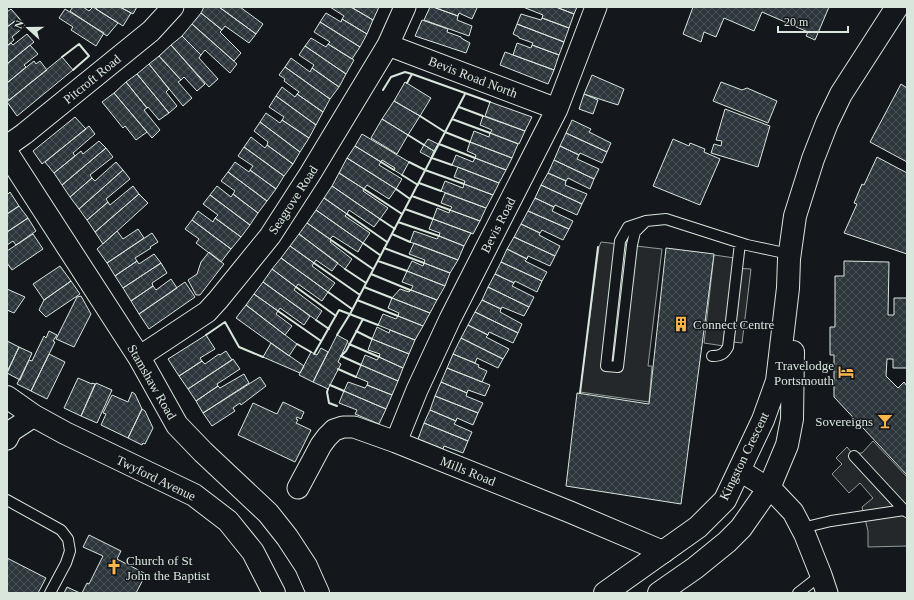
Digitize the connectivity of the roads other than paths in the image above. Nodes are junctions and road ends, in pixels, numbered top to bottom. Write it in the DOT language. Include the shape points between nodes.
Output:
graph roads {
  1 [pos="173,7"];
  2 [pos="405,7"];
  3 [pos="596,7"];
  4 [pos="897,7"];
  5 [pos="388,45"];
  6 [pos="557,108"];
  7 [pos="7,146"];
  8 [pos="7,154"];
  9 [pos="646,221"];
  10 [pos="740,243"];
  11 [pos="789,254"];
  12 [pos="788,288"];
  13 [pos="712,356"];
  14 [pos="139,357"];
  15 [pos="7,397"];
  16 [pos="34,416"];
  17 [pos="7,439"];
  18 [pos="396,442"];
  19 [pos="854,456"];
  20 [pos="739,470"];
  21 [pos="298,488"];
  22 [pos="769,488"];
  23 [pos="7,500"];
  24 [pos="906,511"];
  25 [pos="802,528"];
  26 [pos="664,552"];
  27 [pos="824,584"];
  28 [pos="50,593"];
  29 [pos="274,593"];
  30 [pos="318,593"];
  31 [pos="605,593"];
  32 [pos="658,593"];
  33 [pos="798,593"];
  1 -- 7 [label="street, Pitcroft Road" via="151,31"];
  2 -- 5 [label="street, Seagrove Road"];
  3 -- 6 [label="street, Bevis Road"];
  4 -- 11 [label="main road, Kingston Crescent" via="841,94 827,123 802,190"];
  5 -- 6 [label="street, Bevis Road North"];
  5 -- 14 [label="street, Seagrove Road" via="266,241 207,312"];
  6 -- 18 [label="street, Bevis Road" via="450,319"];
  8 -- 14 [label="main road, Stamshaw Road"];
  9 -- 9 [label="lane" via="635,232 632,245 618,367 606,366 620,241 628,228"];
  9 -- 10 [label="lane" via="666,219"];
  10 -- 11 [label="lane"];
  10 -- 13 [label="lane" via="728,347 724,354"];
  11 -- 12 [label="main road, Kingston Crescent"];
  12 -- 20 [label="main road, Kingston Crescent" via="777,381 763,420"];
  12 -- 22 [label="main road, Kingston Crescent" via="794,359 792,419 787,444"];
  14 -- 30 [label="main road, Stamshaw Road" via="177,425 268,513 306,566"];
  15 -- 16 [label="main road, Twyford Avenue"];
  16 -- 17 [label="street" via="11,431"];
  16 -- 29 [label="main road, Twyford Avenue" via="194,495 228,521 253,552"];
  18 -- 21 [label="street, Mills Road" via="354,427 334,430 321,445"];
  18 -- 26 [label="street, Mills Road"];
  19 -- 24 [label="lane"];
  20 -- 22 [label="street"];
  20 -- 26 [label="main road, Kingston Crescent" via="720,506 698,527"];
  22 -- 25 [label="street" via="793,512"];
  22 -- 32 [label="main road, Kingston Crescent" via="741,528 727,542"];
  23 -- 28 [label="lane" via="61,530 68,539 70,551"];
  24 -- 25 [label="lane" via="831,521"];
  25 -- 27 [label="street"];
  26 -- 31 [label="main road, Kingston Crescent"];
  27 -- 33 [label="lane"];
}
